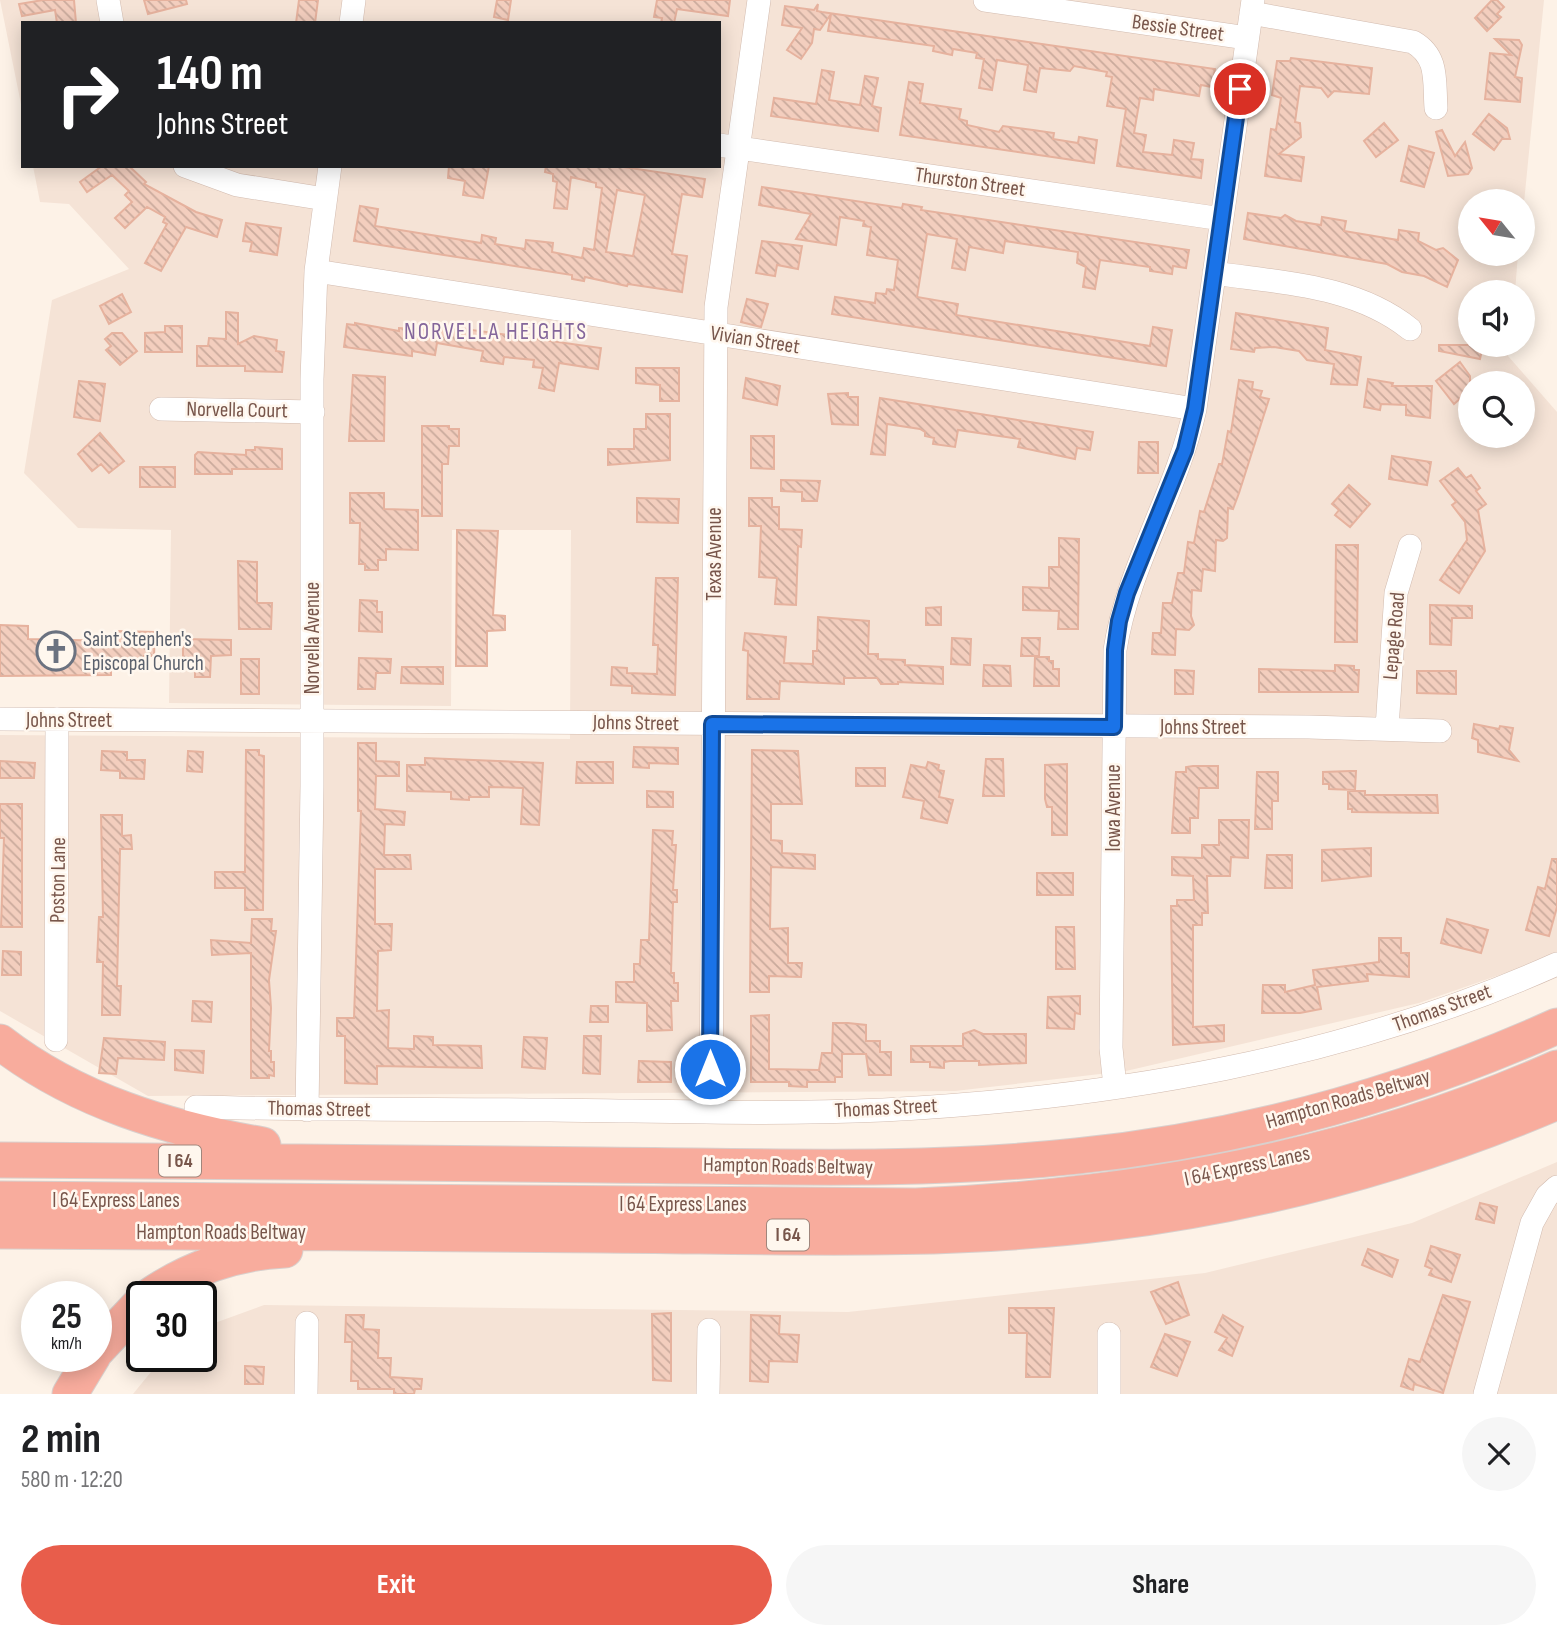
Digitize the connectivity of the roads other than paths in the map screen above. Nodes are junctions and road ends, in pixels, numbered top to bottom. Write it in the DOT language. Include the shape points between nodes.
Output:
graph roads {
  1 [pos="108,0"];
  2 [pos="354,0"];
  3 [pos="759,0"];
  4 [pos="985,0"];
  5 [pos="1252,6"];
  6 [pos="112,21"];
  7 [pos="351,21"];
  8 [pos="1247,38"];
  9 [pos="1436,108"];
  10 [pos="729,146"];
  11 [pos="190,168"];
  12 [pos="330,168"];
  13 [pos="325,199"];
  14 [pos="1222,219"];
  15 [pos="316,271"];
  16 [pos="1214,273"];
  17 [pos="1410,329"];
  18 [pos="715,333"];
  19 [pos="161,409"];
  20 [pos="1195,409"];
  21 [pos="313,412"];
  22 [pos="1410,546"];
  23 [pos="0,719"];
  24 [pos="58,719"];
  25 [pos="312,720"];
  26 [pos="712,724"];
  27 [pos="1114,727"];
  28 [pos="1387,728"];
  29 [pos="1440,731"];
  30 [pos="1557,964"];
  31 [pos="1557,1027"];
  32 [pos="56,1040"];
  33 [pos="0,1042"];
  34 [pos="1557,1068"];
  35 [pos="1115,1087"];
  36 [pos="1557,1102"];
  37 [pos="196,1107"];
  38 [pos="307,1110"];
  39 [pos="711,1112"];
  40 [pos="0,1160"];
  41 [pos="359,1163"];
  42 [pos="1557,1187"];
  43 [pos="0,1199"];
  44 [pos="0,1231"];
  45 [pos="351,1233"];
  46 [pos="175,1281"];
  47 [pos="126,1319"];
  48 [pos="307,1323"];
  49 [pos="709,1330"];
  50 [pos="112,1334"];
  51 [pos="1109,1334"];
  52 [pos="83,1372"];
  53 [pos="1487,1388"];
  54 [pos="70,1394"];
  55 [pos="306,1394"];
  56 [pos="708,1394"];
  57 [pos="1109,1394"];
  1 -- 6 [label="street"];
  2 -- 7 [label="street"];
  3 -- 10 [label="street, Texas Avenue"];
  4 -- 8 [label="street, Bessie Street"];
  5 -- 8 [label="street, Iowa Avenue"];
  5 -- 9 [label="street" via="1413,42 1433,62"];
  8 -- 14 [label="street, Iowa Avenue"];
  10 -- 14 [label="street, Thurston Street"];
  10 -- 18 [label="street, Texas Avenue"];
  11 -- 13 [label="street" via="237,185"];
  12 -- 13 [label="street, Norvella Avenue"];
  13 -- 15 [label="street, Norvella Avenue"];
  14 -- 16 [label="street, Iowa Avenue"];
  15 -- 18 [label="street, Vivian Street"];
  15 -- 21 [label="street, Norvella Avenue"];
  16 -- 17 [label="street" via="1352,296"];
  16 -- 20 [label="street, Iowa Avenue"];
  18 -- 20 [label="street, Vivian Street"];
  18 -- 26 [label="street, Texas Avenue"];
  19 -- 21 [label="street, Norvella Court"];
  20 -- 27 [label="street, Iowa Avenue" via="1185,450 1119,621"];
  21 -- 25 [label="street, Norvella Avenue"];
  22 -- 28 [label="street, Lepage Road" via="1396,593"];
  23 -- 24 [label="street, Johns Street"];
  24 -- 25 [label="street, Johns Street"];
  24 -- 32 [label="street, Poston Lane"];
  25 -- 26 [label="street, Johns Street"];
  25 -- 38 [label="street, Norvella Avenue"];
  26 -- 27 [label="street, Johns Street"];
  26 -- 39 [label="street, Texas Avenue"];
  27 -- 28 [label="street, Johns Street"];
  27 -- 35 [label="street, Iowa Avenue" via="1111,1048"];
  28 -- 29 [label="street, Johns Street"];
  30 -- 35 [label="street, Thomas Street" via="1438,1011 1347,1039 1211,1072"];
  31 -- 41 [label="highway, Hampton Roads Beltway / I 64" via="1459,1067 1316,1112 1222,1133 1077,1156 897,1167"];
  33 -- 41 [label="highway" via="88,1094 169,1126"];
  34 -- 43 [label="highway, I 64 Express Lanes" via="1427,1118 1282,1160 1183,1181 1002,1203"];
  35 -- 39 [label="street, Thomas Street" via="881,1110"];
  36 -- 45 [label="highway, Hampton Roads Beltway / I 64" via="1415,1156 1331,1180 1189,1212 1104,1224 916,1236"];
  37 -- 38 [label="street, Thomas Street"];
  38 -- 39 [label="street, Thomas Street"];
  40 -- 41 [label="highway, Hampton Roads Beltway / I 64"];
  42 -- 53 [label="street" via="1532,1223"];
  44 -- 45 [label="highway, Hampton Roads Beltway / I 64"];
  45 -- 46 [label="highway" via="302,1249 232,1258"];
  47 -- 50 [label="highway"];
  48 -- 55 [label="street"];
  49 -- 56 [label="street"];
  51 -- 57 [label="street"];
  52 -- 54 [label="highway"];
}
